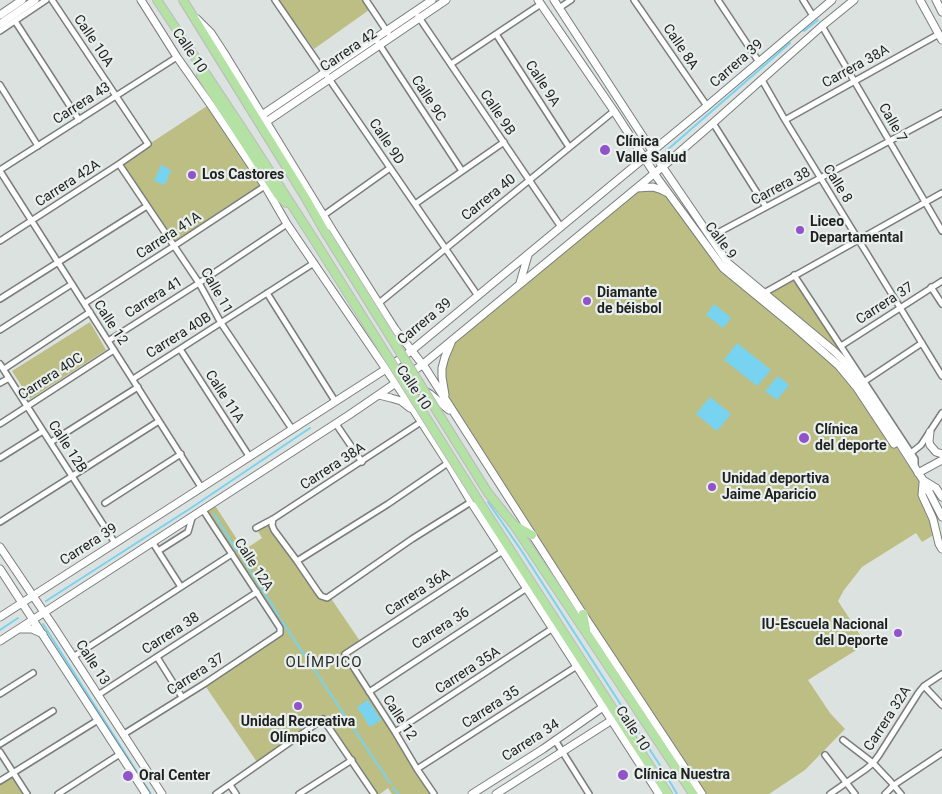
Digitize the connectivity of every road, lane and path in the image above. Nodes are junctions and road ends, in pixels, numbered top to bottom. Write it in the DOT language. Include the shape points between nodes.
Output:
graph roads {
  1 [pos="13,0"];
  2 [pos="22,0"];
  3 [pos="36,0"];
  4 [pos="46,0"];
  5 [pos="52,0"];
  6 [pos="141,0"];
  7 [pos="153,0"];
  8 [pos="157,0"];
  9 [pos="183,0"];
  10 [pos="275,0"];
  11 [pos="366,0"];
  12 [pos="432,0"];
  13 [pos="446,0"];
  14 [pos="554,0"];
  15 [pos="571,0"];
  16 [pos="634,0"];
  17 [pos="718,0"];
  18 [pos="803,0"];
  19 [pos="832,0"];
  20 [pos="854,0"];
  21 [pos="920,0"];
  22 [pos="936,0"];
  23 [pos="540,2"];
  24 [pos="559,8"];
  25 [pos="0,9"];
  26 [pos="415,11"];
  27 [pos="942,12"];
  28 [pos="191,14"];
  29 [pos="0,15"];
  30 [pos="813,16"];
  31 [pos="420,18"];
  32 [pos="15,21"];
  33 [pos="0,24"];
  34 [pos="822,26"];
  35 [pos="387,30"];
  36 [pos="0,31"];
  37 [pos="496,34"];
  38 [pos="790,35"];
  39 [pos="392,37"];
  40 [pos="940,37"];
  41 [pos="375,38"];
  42 [pos="808,38"];
  43 [pos="380,45"];
  44 [pos="177,57"];
  45 [pos="759,62"];
  46 [pos="451,64"];
  47 [pos="325,72"];
  48 [pos="330,79"];
  49 [pos="762,80"];
  50 [pos="854,81"];
  51 [pos="0,84"];
  52 [pos="116,96"];
  53 [pos="708,106"];
  54 [pos="614,111"];
  55 [pos="942,113"];
  56 [pos="262,115"];
  57 [pos="79,120"];
  58 [pos="785,120"];
  59 [pos="266,122"];
  60 [pos="714,123"];
  61 [pos="890,141"];
  62 [pos="504,142"];
  63 [pos="148,144"];
  64 [pos="38,146"];
  65 [pos="570,147"];
  66 [pos="653,151"];
  67 [pos="645,158"];
  68 [pos="119,164"];
  69 [pos="662,166"];
  70 [pos="390,168"];
  71 [pos="0,170"];
  72 [pos="462,171"];
  73 [pos="654,173"];
  74 [pos="821,178"];
  75 [pos="529,180"];
  76 [pos="264,186"];
  77 [pos="634,189"];
  78 [pos="942,193"];
  79 [pos="670,195"];
  80 [pos="308,196"];
  81 [pos="925,202"];
  82 [pos="415,204"];
  83 [pos="147,206"];
  84 [pos="766,207"];
  85 [pos="295,212"];
  86 [pos="324,214"];
  87 [pos="32,221"];
  88 [pos="287,224"];
  89 [pos="561,227"];
  90 [pos="942,231"];
  91 [pos="710,238"];
  92 [pos="858,239"];
  93 [pos="0,241"];
  94 [pos="174,246"];
  95 [pos="445,249"];
  96 [pos="528,254"];
  97 [pos="58,262"];
  98 [pos="314,263"];
  99 [pos="794,275"];
  100 [pos="942,280"];
  101 [pos="199,283"];
  102 [pos="520,283"];
  103 [pos="72,284"];
  104 [pos="931,288"];
  105 [pos="267,293"];
  106 [pos="764,293"];
  107 [pos="478,296"];
  108 [pos="0,299"];
  109 [pos="84,303"];
  110 [pos="379,303"];
  111 [pos="942,304"];
  112 [pos="900,308"];
  113 [pos="90,312"];
  114 [pos="221,323"];
  115 [pos="396,329"];
  116 [pos="0,330"];
  117 [pos="810,331"];
  118 [pos="456,336"];
  119 [pos="810,340"];
  120 [pos="108,341"];
  121 [pos="922,343"];
  122 [pos="369,344"];
  123 [pos="841,346"];
  124 [pos="180,349"];
  125 [pos="114,350"];
  126 [pos="412,351"];
  127 [pos="0,364"];
  128 [pos="422,364"];
  129 [pos="4,369"];
  130 [pos="386,369"];
  131 [pos="412,372"];
  132 [pos="942,376"];
  133 [pos="9,378"];
  134 [pos="133,379"];
  135 [pos="865,381"];
  136 [pos="0,384"];
  137 [pos="396,384"];
  138 [pos="138,387"];
  139 [pos="379,396"];
  140 [pos="335,401"];
  141 [pos="27,406"];
  142 [pos="411,406"];
  143 [pos="450,407"];
  144 [pos="942,413"];
  145 [pos="415,414"];
  146 [pos="456,416"];
  147 [pos="160,421"];
  148 [pos="421,422"];
  149 [pos="0,424"];
  150 [pos="336,424"];
  151 [pos="292,429"];
  152 [pos="44,430"];
  153 [pos="930,432"];
  154 [pos="51,442"];
  155 [pos="911,453"];
  156 [pos="180,454"];
  157 [pos="942,454"];
  158 [pos="249,456"];
  159 [pos="0,458"];
  160 [pos="942,460"];
  161 [pos="362,462"];
  162 [pos="448,463"];
  163 [pos="919,474"];
  164 [pos="72,476"];
  165 [pos="202,487"];
  166 [pos="942,498"];
  167 [pos="105,503"];
  168 [pos="475,504"];
  169 [pos="204,510"];
  170 [pos="942,517"];
  171 [pos="192,518"];
  172 [pos="273,519"];
  173 [pos="0,522"];
  174 [pos="513,524"];
  175 [pos="494,526"];
  176 [pos="256,528"];
  177 [pos="532,535"];
  178 [pos="115,543"];
  179 [pos="153,543"];
  180 [pos="0,547"];
  181 [pos="501,548"];
  182 [pos="942,549"];
  183 [pos="158,551"];
  184 [pos="232,554"];
  185 [pos="297,561"];
  186 [pos="0,570"];
  187 [pos="181,587"];
  188 [pos="526,588"];
  189 [pos="257,592"];
  190 [pos="34,598"];
  191 [pos="60,603"];
  192 [pos="23,605"];
  193 [pos="43,611"];
  194 [pos="583,614"];
  195 [pos="0,617"];
  196 [pos="32,618"];
  197 [pos="54,627"];
  198 [pos="553,628"];
  199 [pos="18,630"];
  200 [pos="280,633"];
  201 [pos="43,634"];
  202 [pos="587,634"];
  203 [pos="0,641"];
  204 [pos="345,654"];
  205 [pos="73,657"];
  206 [pos="157,657"];
  207 [pos="577,666"];
  208 [pos="33,673"];
  209 [pos="942,674"];
  210 [pos="924,686"];
  211 [pos="369,692"];
  212 [pos="0,694"];
  213 [pos="98,695"];
  214 [pos="182,697"];
  215 [pos="942,705"];
  216 [pos="603,707"];
  217 [pos="53,711"];
  218 [pos="98,720"];
  219 [pos="612,720"];
  220 [pos="396,732"];
  221 [pos="124,734"];
  222 [pos="555,740"];
  223 [pos="843,740"];
  224 [pos="0,744"];
  225 [pos="0,752"];
  226 [pos="563,752"];
  227 [pos="942,753"];
  228 [pos="120,754"];
  229 [pos="825,755"];
  230 [pos="352,760"];
  231 [pos="873,763"];
  232 [pos="417,769"];
  233 [pos="13,773"];
  234 [pos="0,781"];
  235 [pos="846,783"];
  236 [pos="230,785"];
  237 [pos="894,785"];
  238 [pos="143,793"];
  239 [pos="27,794"];
  240 [pos="58,794"];
  241 [pos="162,794"];
  242 [pos="216,794"];
  243 [pos="236,794"];
  244 [pos="300,794"];
  245 [pos="374,794"];
  246 [pos="434,794"];
  247 [pos="472,794"];
  248 [pos="496,794"];
  249 [pos="589,794"];
  250 [pos="659,794"];
  251 [pos="668,794"];
  252 [pos="693,794"];
  253 [pos="702,794"];
  254 [pos="830,794"];
  255 [pos="855,794"];
  256 [pos="885,794"];
  257 [pos="901,794"];
  1 -- 25 [label="main road"];
  2 -- 29 [label="main road"];
  3 -- 33 [label="main road"];
  4 -- 32 [label="street"];
  5 -- 52 [label="street, Calle 10A"];
  6 -- 44 [label="main road, Calle 10"];
  7 -- 85 [label="main road" via="278,195"];
  8 -- 85 [label="main road, Calle 10"];
  9 -- 28 [label="main road, Calle 10"];
  10 -- 47 [label="street, Calle 9D"];
  11 -- 35 [label="street"];
  12 -- 26 [label="main road, Carrera 42"];
  13 -- 31 [label="main road, Carrera 42"];
  14 -- 24 [label="main road, Calle 9"];
  15 -- 24 [label="street"];
  16 -- 53 [label="street, Calle 8A"];
  17 -- 45 [label="street"];
  18 -- 30 [label="street"];
  19 -- 30 [label="main road, Carrera 39"];
  20 -- 34 [label="main road, Carrera 39"];
  21 -- 40 [label="main road"];
  22 -- 27 [label="main road"];
  23 -- 37 [label="street"];
  23 -- 54 [label="main road, Calle 9"];
  24 -- 66 [label="main road, Calle 9"];
  26 -- 31 [label="street, Calle 9B"];
  26 -- 35 [label="main road, Carrera 42"];
  28 -- 56 [label="main road, Calle 10" via="211,33"];
  28 -- 80 [label="main road, Calle 10"];
  30 -- 38 [label="main road, Carrera 39"];
  31 -- 39 [label="main road, Carrera 42"];
  31 -- 46 [label="street, Calle 9B"];
  32 -- 36 [label="street"];
  32 -- 57 [label="street"];
  34 -- 42 [label="main road, Carrera 39"];
  34 -- 50 [label="street, Calle 7"];
  35 -- 39 [label="street"];
  35 -- 41 [label="main road, Carrera 42"];
  37 -- 46 [label="street"];
  37 -- 65 [label="street, Calle 9A"];
  38 -- 42 [label="main road"];
  38 -- 45 [label="main road, Carrera 39"];
  39 -- 43 [label="main road, Carrera 42"];
  40 -- 50 [label="street, Carrera 38A"];
  41 -- 43 [label="street, Calle 9C"];
  41 -- 47 [label="main road, Carrera 42"];
  42 -- 49 [label="main road, Carrera 39"];
  43 -- 48 [label="main road, Carrera 42"];
  43 -- 72 [label="street, Calle 9C"];
  44 -- 52 [label="street, Carrera 43"];
  44 -- 76 [label="main road, Calle 10"];
  45 -- 53 [label="main road, Carrera 39"];
  46 -- 62 [label="street, Calle 9B"];
  47 -- 48 [label="street, Calle 9D"];
  47 -- 56 [label="main road, Carrera 42"];
  48 -- 59 [label="main road, Carrera 42"];
  48 -- 70 [label="street, Calle 9D"];
  49 -- 58 [label="street, Calle 8"];
  49 -- 60 [label="main road, Carrera 39"];
  50 -- 58 [label="street, Carrera 38A"];
  50 -- 61 [label="street, Calle 7"];
  51 -- 64 [label="street"];
  52 -- 57 [label="street, Carrera 43"];
  52 -- 63 [label="street, Calle 10A"];
  53 -- 66 [label="main road, Carrera 39"];
  54 -- 65 [label="street, Carrera 40"];
  54 -- 67 [label="main road, Calle 9"];
  55 -- 61 [label="street, Carrera 38"];
  56 -- 59 [label="main road, Calle 10"];
  57 -- 64 [label="street, Carrera 43"];
  58 -- 74 [label="street, Calle 8"];
  59 -- 80 [label="main road, Calle 10"];
  60 -- 69 [label="main road, Carrera 39"];
  60 -- 84 [label="street"];
  61 -- 74 [label="street, Carrera 38"];
  61 -- 81 [label="street, Calle 7"];
  62 -- 72 [label="street"];
  62 -- 75 [label="street, Calle 9B"];
  63 -- 68 [label="street, Carrera 42A"];
  64 -- 71 [label="street, Carrera 43"];
  65 -- 75 [label="street, Carrera 40"];
  66 -- 67 [label="main road, Carrera 39"];
  66 -- 69 [label="main road, Calle 9"];
  67 -- 73 [label="main road, Calle 9"];
  67 -- 89 [label="main road, Carrera 39"];
  68 -- 83 [label="street, Calle 11"];
  68 -- 87 [label="street, Carrera 42A"];
  69 -- 73 [label="main road, Carrera 39"];
  69 -- 91 [label="main road, Calle 9"];
  70 -- 82 [label="street, Calle 9D"];
  70 -- 86 [label="street"];
  71 -- 87 [label="street, Calle 12"];
  72 -- 82 [label="street"];
  73 -- 77 [label="main road, Carrera 39"];
  73 -- 79 [label="main road, Calle 9"];
  74 -- 84 [label="street, Carrera 38"];
  74 -- 92 [label="street, Calle 8"];
  75 -- 89 [label="street, Calle 9B"];
  75 -- 95 [label="street, Carrera 40"];
  76 -- 88 [label="main road, Calle 10"];
  76 -- 94 [label="street, Carrera 41A"];
  77 -- 79 [label="main road" via="653,187"];
  77 -- 102 [label="main road, Carrera 39"];
  78 -- 81 [label="street"];
  79 -- 119 [label="main road, Calle 9" via="723,268"];
  80 -- 86 [label="main road, Calle 10"];
  80 -- 174 [label="main road, Calle 10, bridge" via="325,232 488,493"];
  81 -- 90 [label="street, Calle 7"];
  81 -- 92 [label="street"];
  82 -- 95 [label="street, Calle 9D"];
  83 -- 94 [label="street, Calle 11"];
  83 -- 97 [label="street"];
  84 -- 91 [label="street, Carrera 38"];
  85 -- 168 [label="main road, Calle 10, bridge"];
  86 -- 110 [label="main road, Calle 10"];
  87 -- 93 [label="street, Carrera 42A"];
  87 -- 97 [label="street, Calle 12"];
  88 -- 98 [label="main road, Calle 10"];
  88 -- 101 [label="street, Carrera 41"];
  89 -- 96 [label="main road, Carrera 39"];
  91 -- 106 [label="main road, Calle 9" via="728,263"];
  92 -- 99 [label="street"];
  92 -- 112 [label="street, Calle 8"];
  94 -- 101 [label="street, Calle 11"];
  94 -- 109 [label="street, Carrera 41A"];
  95 -- 107 [label="street, Calle 9D"];
  95 -- 110 [label="street, Carrera 40"];
  96 -- 102 [label="main road"];
  96 -- 107 [label="main road, Carrera 39"];
  97 -- 103 [label="street, Calle 12"];
  97 -- 108 [label="street"];
  98 -- 105 [label="street, Carrera 40B"];
  98 -- 122 [label="main road, Calle 10"];
  99 -- 106 [label="street"];
  99 -- 123 [label="street, Calle 9"];
  100 -- 104 [label="street, Carrera 37"];
  101 -- 114 [label="street, Calle 11"];
  101 -- 120 [label="street, Carrera 41"];
  102 -- 118 [label="main road, Carrera 39"];
  103 -- 109 [label="street, Calle 12"];
  103 -- 116 [label="street"];
  104 -- 111 [label="street"];
  104 -- 112 [label="street, Carrera 37"];
  105 -- 114 [label="street, Carrera 40B"];
  105 -- 140 [label="street"];
  106 -- 117 [label="main road, Calle 9"];
  107 -- 126 [label="main road, Carrera 39"];
  109 -- 113 [label="street, Calle 12"];
  110 -- 115 [label="main road, Calle 10"];
  112 -- 121 [label="street, Calle 8"];
  112 -- 123 [label="street, Carrera 37"];
  113 -- 120 [label="street, Calle 12"];
  113 -- 129 [label="street"];
  114 -- 124 [label="street, Carrera 40B"];
  114 -- 151 [label="street, Calle 11"];
  115 -- 122 [label="main road" via="397,339 391,348 380,351"];
  115 -- 126 [label="main road, Calle 10"];
  117 -- 119 [label="main road"];
  117 -- 163 [label="main road, Calle 9" via="851,370"];
  118 -- 128 [label="main road, Carrera 39"];
  118 -- 143 [label="main road" via="448,347 442,368 445,398"];
  119 -- 163 [label="main road, Calle 9" via="846,373 908,465"];
  120 -- 125 [label="street, Calle 12"];
  121 -- 132 [label="street, Calle 8"];
  121 -- 135 [label="street"];
  122 -- 130 [label="main road, Calle 10"];
  123 -- 135 [label="street, Calle 9"];
  124 -- 134 [label="street, Carrera 40B"];
  124 -- 158 [label="street, Calle 11A"];
  125 -- 134 [label="street, Calle 12"];
  125 -- 141 [label="street, Carrera 40C"];
  126 -- 128 [label="main road, Calle 10"];
  126 -- 130 [label="main road, Carrera 39"];
  127 -- 129 [label="street, Calle 12B"];
  128 -- 131 [label="main road, Carrera 39"];
  128 -- 143 [label="main road, Calle 10"];
  129 -- 133 [label="street, Calle 12B"];
  130 -- 131 [label="main road" via="401,376"];
  130 -- 137 [label="main road, Calle 10"];
  130 -- 140 [label="main road, Carrera 39"];
  131 -- 137 [label="main road, Carrera 39"];
  133 -- 136 [label="street"];
  133 -- 141 [label="street, Calle 12B"];
  134 -- 138 [label="street, Calle 12"];
  135 -- 155 [label="street, Calle 9"];
  137 -- 139 [label="main road, Carrera 39"];
  137 -- 142 [label="main road, Calle 10"];
  138 -- 147 [label="street, Calle 12"];
  138 -- 154 [label="street"];
  139 -- 145 [label="main road" via="400,401"];
  139 -- 150 [label="main road, Carrera 39"];
  140 -- 151 [label="main road, Carrera 39"];
  141 -- 149 [label="street, Carrera 40C"];
  141 -- 152 [label="street, Calle 12B"];
  142 -- 145 [label="main road, Calle 10"];
  142 -- 146 [label="main road" via="413,394 422,390"];
  143 -- 146 [label="main road, Calle 10"];
  144 -- 153 [label="street"];
  145 -- 148 [label="main road, Calle 10"];
  146 -- 177 [label="main road, Calle 10"];
  147 -- 156 [label="street, Calle 12"];
  147 -- 164 [label="street"];
  148 -- 161 [label="street, Carrera 38A"];
  148 -- 162 [label="main road, Calle 10"];
  150 -- 161 [label="street"];
  150 -- 169 [label="main road, Carrera 39"];
  151 -- 158 [label="main road, Carrera 39"];
  152 -- 154 [label="street, Calle 12B"];
  152 -- 159 [label="street"];
  153 -- 155 [label="street"];
  153 -- 157 [label="main road" via="930,445"];
  154 -- 164 [label="street, Calle 12B"];
  155 -- 163 [label="street, Calle 9"];
  156 -- 165 [label="street, Calle 12"];
  156 -- 167 [label="street"];
  158 -- 165 [label="main road, Carrera 39"];
  160 -- 163 [label="main road"];
  161 -- 172 [label="street, Carrera 38A"];
  162 -- 168 [label="main road, Calle 10"];
  162 -- 185 [label="street"];
  163 -- 166 [label="main road" via="936,488"];
  163 -- 170 [label="main road, Calle 9"];
  163 -- 182 [label="main road, Calle 9" via="922,495"];
  164 -- 173 [label="street"];
  164 -- 178 [label="street, Calle 12B"];
  165 -- 178 [label="main road, Carrera 39"];
  168 -- 175 [label="main road, Calle 10"];
  168 -- 181 [label="main road, Calle 10"];
  168 -- 185 [label="street" via="412,539 330,597 324,598 318,592"];
  169 -- 171 [label="main road, Carrera 39"];
  169 -- 184 [label="street, Calle 12A"];
  171 -- 179 [label="main road, Carrera 39"];
  171 -- 183 [label="street, Carrera 39" via="188,532"];
  172 -- 176 [label="street, Carrera 38A"];
  172 -- 185 [label="street" via="274,530"];
  174 -- 177 [label="main road"];
  174 -- 202 [label="main road, Calle 10"];
  175 -- 181 [label="main road"];
  175 -- 251 [label="main road, Calle 10"];
  177 -- 194 [label="main road, Calle 10"];
  178 -- 190 [label="main road, Carrera 39"];
  179 -- 183 [label="street"];
  179 -- 191 [label="main road, Carrera 39"];
  180 -- 190 [label="main road, Calle 13"];
  181 -- 188 [label="main road, Calle 10"];
  181 -- 204 [label="street, Carrera 36A"];
  183 -- 187 [label="street"];
  184 -- 187 [label="street"];
  184 -- 189 [label="street, Calle 12A"];
  186 -- 192 [label="main road, Calle 13"];
  187 -- 205 [label="street"];
  188 -- 198 [label="main road, Calle 10"];
  188 -- 211 [label="street, Carrera 36"];
  189 -- 200 [label="street, Calle 12A"];
  189 -- 206 [label="street, Carrera 38"];
  190 -- 192 [label="main road, Carrera 39"];
  190 -- 193 [label="main road, Calle 13"];
  191 -- 193 [label="main road, Carrera 39"];
  191 -- 197 [label="main road" via="54,615"];
  192 -- 195 [label="main road, Carrera 39"];
  192 -- 196 [label="main road, Calle 13"];
  193 -- 196 [label="main road, Carrera 39"];
  193 -- 197 [label="main road, Calle 13"];
  194 -- 202 [label="main road"];
  194 -- 253 [label="main road, Calle 10"];
  196 -- 199 [label="main road, Carrera 39"];
  196 -- 201 [label="main road, Calle 13"];
  197 -- 205 [label="main road, Calle 13"];
  198 -- 207 [label="main road, Calle 10"];
  198 -- 220 [label="street, Carrera 35A"];
  199 -- 201 [label="main road" via="32,629"];
  199 -- 203 [label="main road, Carrera 39"];
  200 -- 214 [label="street, Carrera 37"];
  201 -- 218 [label="main road, Calle 13"];
  202 -- 252 [label="main road, Calle 10"];
  204 -- 211 [label="street, Calle 12"];
  205 -- 213 [label="main road, Calle 13"];
  206 -- 213 [label="street, Carrera 38"];
  206 -- 214 [label="street"];
  207 -- 216 [label="main road, Calle 10"];
  207 -- 232 [label="street, Carrera 35"];
  208 -- 212 [label="street"];
  209 -- 210 [label="street, Carrera 32A"];
  210 -- 215 [label="street"];
  210 -- 231 [label="street, Carrera 32A"];
  211 -- 220 [label="street, Calle 12"];
  213 -- 221 [label="main road, Calle 13"];
  214 -- 221 [label="street, Carrera 37"];
  216 -- 219 [label="main road, Calle 10"];
  216 -- 222 [label="main road, Carrera 34"];
  217 -- 224 [label="street"];
  218 -- 228 [label="main road, Calle 13"];
  218 -- 233 [label="street"];
  219 -- 226 [label="main road, Carrera 34"];
  219 -- 250 [label="main road, Calle 10"];
  220 -- 232 [label="street, Calle 12"];
  221 -- 241 [label="main road, Calle 13"];
  222 -- 226 [label="street"];
  222 -- 247 [label="main road, Carrera 34"];
  223 -- 231 [label="street"];
  225 -- 233 [label="street"];
  226 -- 248 [label="main road, Carrera 34"];
  226 -- 249 [label="street"];
  227 -- 237 [label="street"];
  228 -- 238 [label="main road, Calle 13"];
  228 -- 240 [label="street"];
  229 -- 235 [label="street"];
  230 -- 236 [label="street" via="323,719"];
  230 -- 244 [label="street"];
  230 -- 245 [label="street"];
  231 -- 235 [label="street, Carrera 32A"];
  231 -- 237 [label="street"];
  232 -- 246 [label="street, Calle 12"];
  233 -- 234 [label="street"];
  233 -- 239 [label="street"];
  235 -- 254 [label="street, Carrera 32A"];
  235 -- 255 [label="street"];
  236 -- 242 [label="street"];
  236 -- 243 [label="street"];
  237 -- 256 [label="street"];
  237 -- 257 [label="street"];
}
